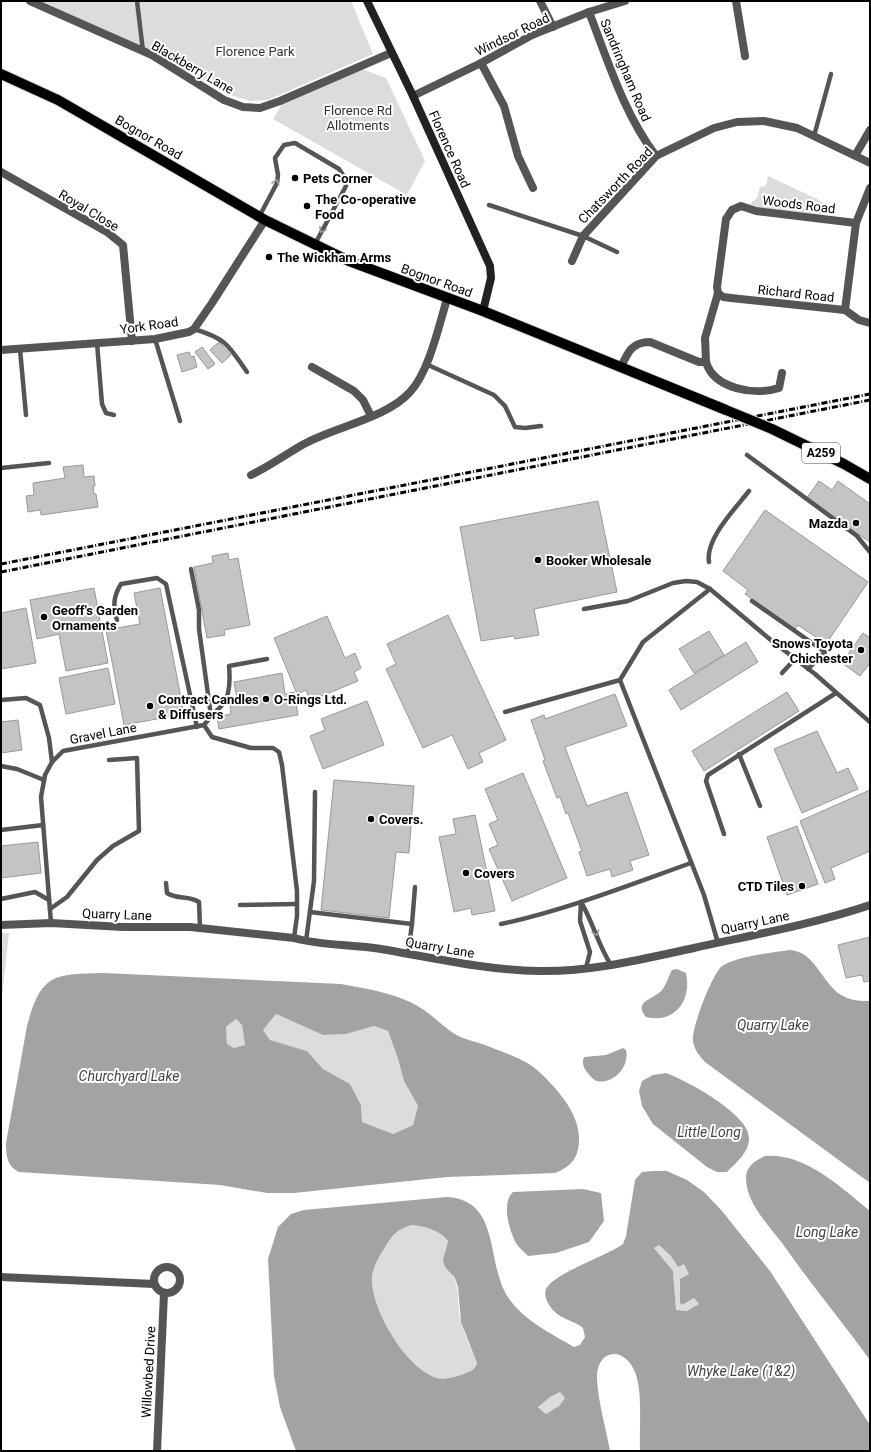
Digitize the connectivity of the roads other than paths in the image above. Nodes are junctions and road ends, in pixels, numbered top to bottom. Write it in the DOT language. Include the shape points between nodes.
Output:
graph roads {
  1 [pos="30,1"];
  2 [pos="137,1"];
  3 [pos="367,1"];
  4 [pos="540,1"];
  5 [pos="625,1"];
  6 [pos="736,1"];
  7 [pos="589,12"];
  8 [pos="553,27"];
  9 [pos="143,51"];
  10 [pos="391,53"];
  11 [pos="745,56"];
  12 [pos="481,63"];
  13 [pos="1,74"];
  14 [pos="832,74"];
  15 [pos="413,96"];
  16 [pos="870,130"];
  17 [pos="814,136"];
  18 [pos="856,154"];
  19 [pos="656,156"];
  20 [pos="870,163"];
  21 [pos="1,172"];
  22 [pos="533,188"];
  23 [pos="870,188"];
  24 [pos="488,205"];
  25 [pos="262,218"];
  26 [pos="856,223"];
  27 [pos="583,236"];
  28 [pos="315,244"];
  29 [pos="617,252"];
  30 [pos="572,261"];
  31 [pos="718,294"];
  32 [pos="447,299"];
  33 [pos="845,310"];
  34 [pos="483,311"];
  35 [pos="870,323"];
  36 [pos="194,329"];
  37 [pos="155,339"];
  38 [pos="132,341"];
  39 [pos="97,343"];
  40 [pos="20,349"];
  41 [pos="1,350"];
  42 [pos="706,362"];
  43 [pos="426,364"];
  44 [pos="312,367"];
  45 [pos="621,367"];
  46 [pos="247,372"];
  47 [pos="782,373"];
  48 [pos="26,415"];
  49 [pos="114,415"];
  50 [pos="371,416"];
  51 [pos="180,421"];
  52 [pos="541,426"];
  53 [pos="747,455"];
  54 [pos="49,463"];
  55 [pos="1,468"];
  56 [pos="251,474"];
  57 [pos="870,479"];
  58 [pos="749,491"];
  59 [pos="870,552"];
  60 [pos="709,562"];
  61 [pos="191,570"];
  62 [pos="710,589"];
  63 [pos="752,601"];
  64 [pos="584,609"];
  65 [pos="117,620"];
  66 [pos="267,659"];
  67 [pos="795,659"];
  68 [pos="808,669"];
  69 [pos="782,673"];
  70 [pos="620,680"];
  71 [pos="836,693"];
  72 [pos="1,700"];
  73 [pos="505,712"];
  74 [pos="211,716"];
  75 [pos="870,722"];
  76 [pos="204,725"];
  77 [pos="196,727"];
  78 [pos="739,754"];
  79 [pos="109,760"];
  80 [pos="52,762"];
  81 [pos="1,766"];
  82 [pos="44,780"];
  83 [pos="315,792"];
  84 [pos="760,806"];
  85 [pos="43,825"];
  86 [pos="1,830"];
  87 [pos="724,834"];
  88 [pos="692,863"];
  89 [pos="166,883"];
  90 [pos="415,888"];
  91 [pos="1,899"];
  92 [pos="49,900"];
  93 [pos="581,902"];
  94 [pos="297,904"];
  95 [pos="240,905"];
  96 [pos="870,905"];
  97 [pos="50,909"];
  98 [pos="310,912"];
  99 [pos="50,923"];
  100 [pos="1,924"];
  101 [pos="412,924"];
  102 [pos="501,924"];
  103 [pos="200,928"];
  104 [pos="294,938"];
  105 [pos="306,941"];
  106 [pos="718,943"];
  107 [pos="408,954"];
  108 [pos="611,965"];
  109 [pos="586,968"];
  110 [pos="1,1277"];
  111 [pos="154,1284"];
  112 [pos="164,1293"];
  113 [pos="157,1451"];
  1 -- 9 [label="street, Blackberry Lane"];
  2 -- 9 [label="lane"];
  3 -- 10 [label="street, Florence Road"];
  4 -- 8 [label="street"];
  5 -- 7 [label="street, Windsor Road"];
  6 -- 11 [label="street"];
  7 -- 8 [label="street, Windsor Road"];
  7 -- 19 [label="street, Sandringham Road" via="628,108 643,138"];
  8 -- 12 [label="street, Windsor Road" via="532,35"];
  9 -- 10 [label="street, Blackberry Lane" via="224,100 244,107 260,108"];
  10 -- 15 [label="street, Florence Road"];
  12 -- 15 [label="street, Windsor Road"];
  12 -- 22 [label="street" via="504,106 518,156"];
  13 -- 25 [label="main road, Bognor Road / A259" via="65,104"];
  14 -- 17 [label="lane"];
  15 -- 34 [label="street, Florence Road" via="490,266 491,278"];
  16 -- 18 [label="street"];
  17 -- 18 [label="street, Chatsworth Road"];
  17 -- 19 [label="street, Chatsworth Road" via="797,128 764,121 737,122 714,128"];
  18 -- 20 [label="street, Chatsworth Road"];
  19 -- 27 [label="street, Chatsworth Road"];
  21 -- 38 [label="street, Royal Close" via="106,232 123,245"];
  23 -- 26 [label="street"];
  24 -- 27 [label="lane"];
  25 -- 28 [label="main road, Bognor Road / A259"];
  25 -- 28 [label="lane, one-way" via="278,175 275,158 284,145 295,143 339,169 346,183"];
  25 -- 36 [label="street, York Road"];
  26 -- 31 [label="street, Woods Road" via="756,211 745,206 737,207 726,219"];
  26 -- 33 [label="street"];
  27 -- 29 [label="lane"];
  27 -- 30 [label="street, Chatsworth Road"];
  28 -- 32 [label="main road, Bognor Road / A259" via="349,262"];
  31 -- 33 [label="street, Richard Road" via="723,297"];
  31 -- 42 [label="street" via="705,338"];
  32 -- 34 [label="main road, Bognor Road / A259"];
  32 -- 43 [label="street"];
  33 -- 35 [label="street, Richard Road"];
  34 -- 45 [label="main road, Bognor Road / A259"];
  36 -- 37 [label="street, York Road"];
  36 -- 46 [label="lane" via="215,335 222,340"];
  37 -- 38 [label="street, York Road"];
  37 -- 51 [label="lane"];
  38 -- 39 [label="street, York Road"];
  39 -- 40 [label="street, York Road"];
  39 -- 49 [label="lane" via="102,404 106,413"];
  40 -- 41 [label="street, York Road"];
  40 -- 48 [label="lane"];
  42 -- 45 [label="street" via="699,362 650,342 644,342 633,345"];
  42 -- 47 [label="street" via="710,372 717,379 753,391 762,392 779,388"];
  43 -- 50 [label="street" via="423,374 410,392"];
  43 -- 52 [label="lane" via="494,394 505,406 515,427"];
  44 -- 50 [label="street" via="354,391 363,400"];
  45 -- 57 [label="main road, Bognor Road / A259, bridge" via="772,429"];
  50 -- 56 [label="street" via="304,444 272,465"];
  53 -- 59 [label="lane" via="857,536"];
  54 -- 55 [label="lane"];
  58 -- 60 [label="lane" via="717,532 707,555"];
  61 -- 74 [label="lane" via="199,610 199,629"];
  62 -- 64 [label="lane" via="697,582 673,583 628,601"];
  62 -- 67 [label="lane"];
  62 -- 70 [label="lane" via="643,642"];
  63 -- 68 [label="lane" via="825,652"];
  65 -- 77 [label="lane" via="115,594 122,584 157,578 166,584"];
  66 -- 74 [label="lane" via="229,666 229,691 224,703"];
  67 -- 68 [label="lane"];
  67 -- 69 [label="lane"];
  68 -- 71 [label="lane"];
  70 -- 73 [label="lane"];
  70 -- 88 [label="lane"];
  71 -- 75 [label="lane"];
  71 -- 78 [label="lane"];
  72 -- 80 [label="lane" via="26,698 40,704"];
  74 -- 76 [label="lane"];
  76 -- 77 [label="lane, Gravel Lane"];
  76 -- 94 [label="lane" via="212,737 250,748 273,748 278,752 282,765"];
  77 -- 80 [label="lane, Gravel Lane" via="63,751"];
  78 -- 84 [label="lane"];
  78 -- 87 [label="lane" via="714,770 706,781"];
  79 -- 97 [label="lane" via="137,758 139,831 113,846 97,860 67,897"];
  80 -- 82 [label="lane, Gravel Lane"];
  81 -- 82 [label="lane" via="17,769"];
  82 -- 85 [label="lane, Gravel Lane" via="41,797"];
  83 -- 98 [label="lane" via="314,881"];
  85 -- 86 [label="lane"];
  85 -- 92 [label="lane, Gravel Lane"];
  88 -- 93 [label="lane"];
  88 -- 106 [label="lane"];
  89 -- 103 [label="lane" via="167,893 175,898 192,898 199,902"];
  90 -- 101 [label="lane"];
  91 -- 92 [label="lane" via="36,892"];
  92 -- 97 [label="lane, Gravel Lane"];
  93 -- 102 [label="lane"];
  93 -- 108 [label="lane, one-way" via="591,918 601,950"];
  93 -- 109 [label="lane" via="580,921 590,952"];
  94 -- 95 [label="lane"];
  94 -- 104 [label="lane"];
  96 -- 106 [label="street, Quarry Lane" via="805,924"];
  97 -- 99 [label="lane, Gravel Lane"];
  98 -- 101 [label="lane"];
  98 -- 105 [label="lane"];
  99 -- 100 [label="street, Quarry Lane"];
  99 -- 103 [label="street, Quarry Lane"];
  101 -- 107 [label="lane"];
  103 -- 104 [label="street, Quarry Lane"];
  104 -- 105 [label="street, Quarry Lane"];
  105 -- 107 [label="street, Quarry Lane"];
  106 -- 108 [label="street, Quarry Lane"];
  107 -- 109 [label="street, Quarry Lane" via="493,969 539,971"];
  108 -- 109 [label="street, Quarry Lane"];
  110 -- 111 [label="street"];
  111 -- 112 [label="street" via="157,1290"];
  111 -- 112 [label="street" via="154,1277 161,1268 170,1267 176,1271 180,1284 173,1292"];
  112 -- 113 [label="street, Willowbed Drive"];
}
